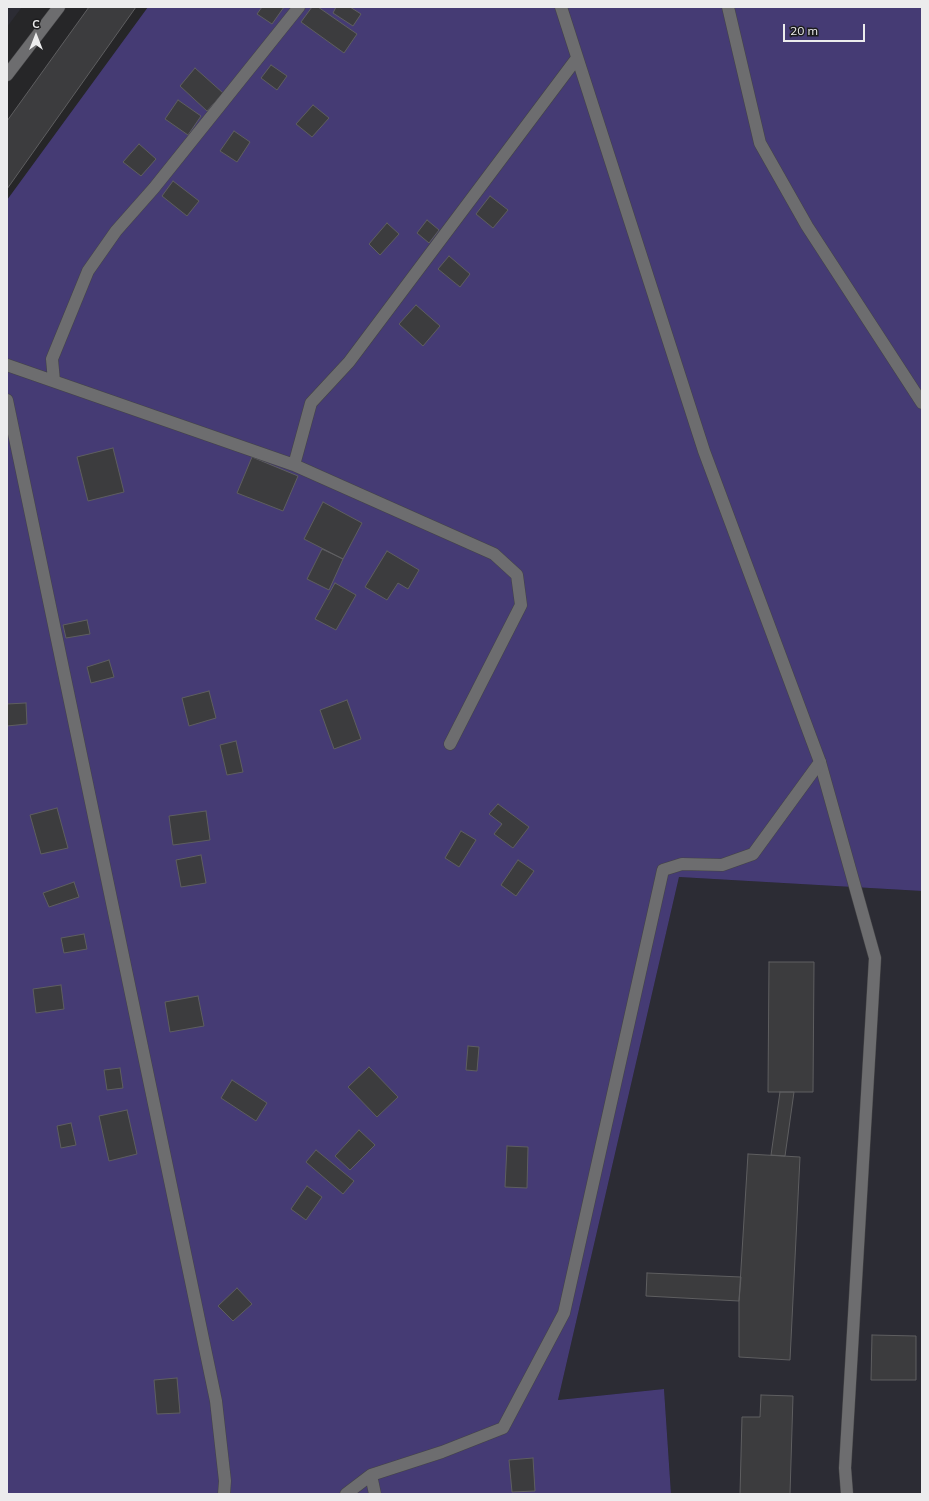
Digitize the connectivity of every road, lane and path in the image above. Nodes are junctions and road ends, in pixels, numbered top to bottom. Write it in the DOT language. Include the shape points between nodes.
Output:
graph roads {
  1 [pos="59,7"];
  2 [pos="299,7"];
  3 [pos="561,7"];
  4 [pos="728,7"];
  5 [pos="577,58"];
  6 [pos="7,75"];
  7 [pos="7,365"];
  8 [pos="54,381"];
  9 [pos="7,400"];
  10 [pos="922,403"];
  11 [pos="294,465"];
  12 [pos="450,744"];
  13 [pos="820,762"];
  14 [pos="371,1475"];
  15 [pos="224,1494"];
  16 [pos="346,1494"];
  17 [pos="376,1494"];
  18 [pos="847,1494"];
  1 -- 6 [label="street"];
  2 -- 8 [label="street" via="154,188 116,231 88,271 52,359"];
  3 -- 5 [label="street"];
  4 -- 10 [label="street" via="760,143 807,226"];
  5 -- 11 [label="street" via="349,362 311,403"];
  5 -- 13 [label="street" via="704,451"];
  7 -- 8 [label="street"];
  8 -- 11 [label="street"];
  9 -- 15 [label="street" via="216,1401 226,1481"];
  11 -- 12 [label="street" via="494,554 517,575 521,605"];
  13 -- 14 [label="street" via="753,854 722,865 682,864 663,870 564,1313 503,1428 442,1452"];
  13 -- 18 [label="street" via="875,958 845,1460"];
  14 -- 16 [label="street"];
  14 -- 17 [label="street"];
}
